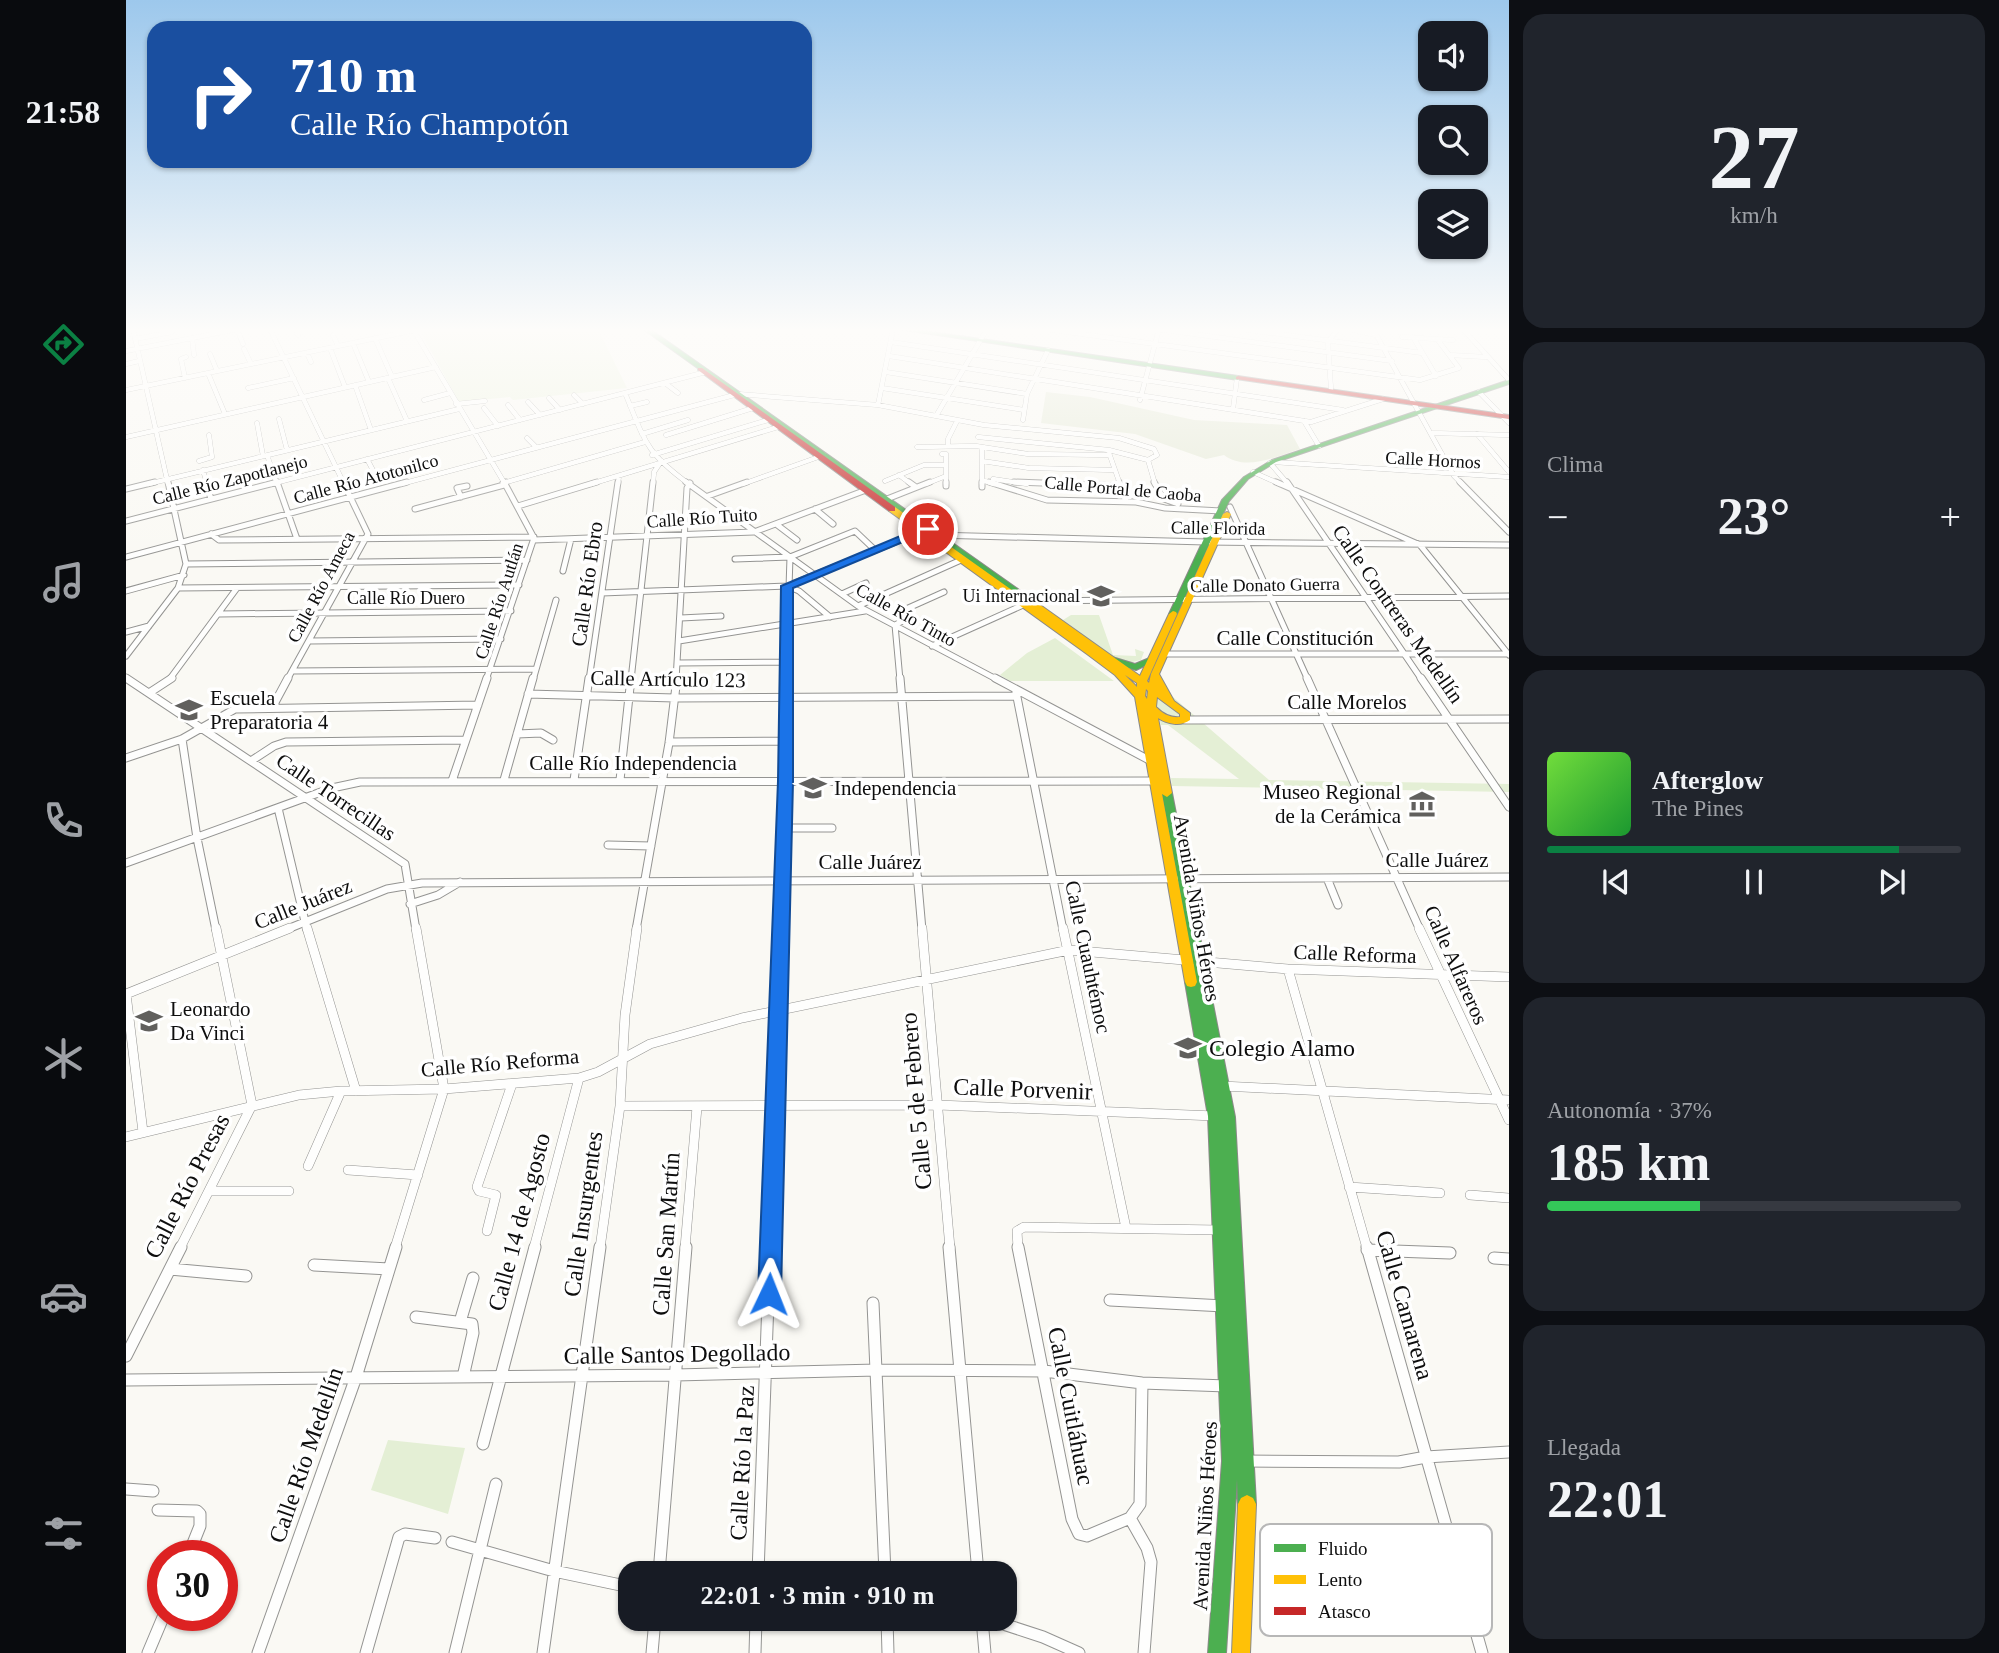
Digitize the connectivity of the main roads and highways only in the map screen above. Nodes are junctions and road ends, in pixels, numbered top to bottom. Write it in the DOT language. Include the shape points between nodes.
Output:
graph roads {
  1 [pos="750,406"];
  2 [pos="753,406"];
  3 [pos="1409,406"];
  4 [pos="1410,406"];
  5 [pos="1440,406"];
  6 [pos="1440,406"];
  7 [pos="1442,406"];
  8 [pos="1417,408"];
  9 [pos="1506,417"];
  10 [pos="821,456"];
  11 [pos="1274,464"];
  12 [pos="929,532"];
  13 [pos="1184,599"];
  14 [pos="1026,602"];
  15 [pos="1112,660"];
  16 [pos="1152,660"];
  17 [pos="1155,674"];
  18 [pos="1142,681"];
  19 [pos="1152,689"];
  20 [pos="1140,697"];
  21 [pos="1171,703"];
  22 [pos="1152,707"];
  23 [pos="1178,880"];
  24 [pos="1217,1653"];
  25 [pos="1241,1653"];
  1 -- 10 [label="main road"];
  2 -- 10 [label="main road"];
  3 -- 8 [label="main road"];
  4 -- 8 [label="main road"];
  5 -- 8 [label="main road, Avenida Niños Héroes"];
  6 -- 8 [label="main road"];
  7 -- 9 [label="main road"];
  8 -- 11 [label="main road, Avenida Niños Héroes"];
  8 -- 11 [label="main road, Avenida Niños Héroes"];
  10 -- 12 [label="main road"];
  10 -- 12 [label="main road"];
  11 -- 13 [label="main road, Avenida Niños Héroes" via="1256,474 1225,508"];
  12 -- 14 [label="main road"];
  12 -- 14 [label="main road"];
  13 -- 16 [label="main road, Avenida Niños Héroes"];
  13 -- 17 [label="main road, Avenida Niños Héroes"];
  14 -- 15 [label="main road"];
  14 -- 20 [label="main road" via="1121,675"];
  15 -- 16 [label="main road" via="1136,667"];
  15 -- 18 [label="main road"];
  16 -- 18 [label="main road, Avenida Niños Héroes"];
  17 -- 19 [label="main road, Avenida Niños Héroes"];
  17 -- 21 [label="main road"];
  18 -- 19 [label="main road"];
  18 -- 20 [label="main road, Avenida Niños Héroes"];
  19 -- 21 [label="main road"];
  19 -- 22 [label="main road, Avenida Niños Héroes"];
  20 -- 22 [label="main road"];
  20 -- 23 [label="main road, Avenida Niños Héroes"];
  21 -- 22 [label="main road" via="1185,713 1181,723 1170,721"];
  22 -- 23 [label="main road, Avenida Niños Héroes"];
  23 -- 24 [label="main road, Avenida Niños Héroes" via="1187,961 1215,1116 1221,1230 1230,1461"];
  23 -- 25 [label="main road, Avenida Niños Héroes" via="1200,961 1224,1086 1231,1153 1248,1518"];
}
